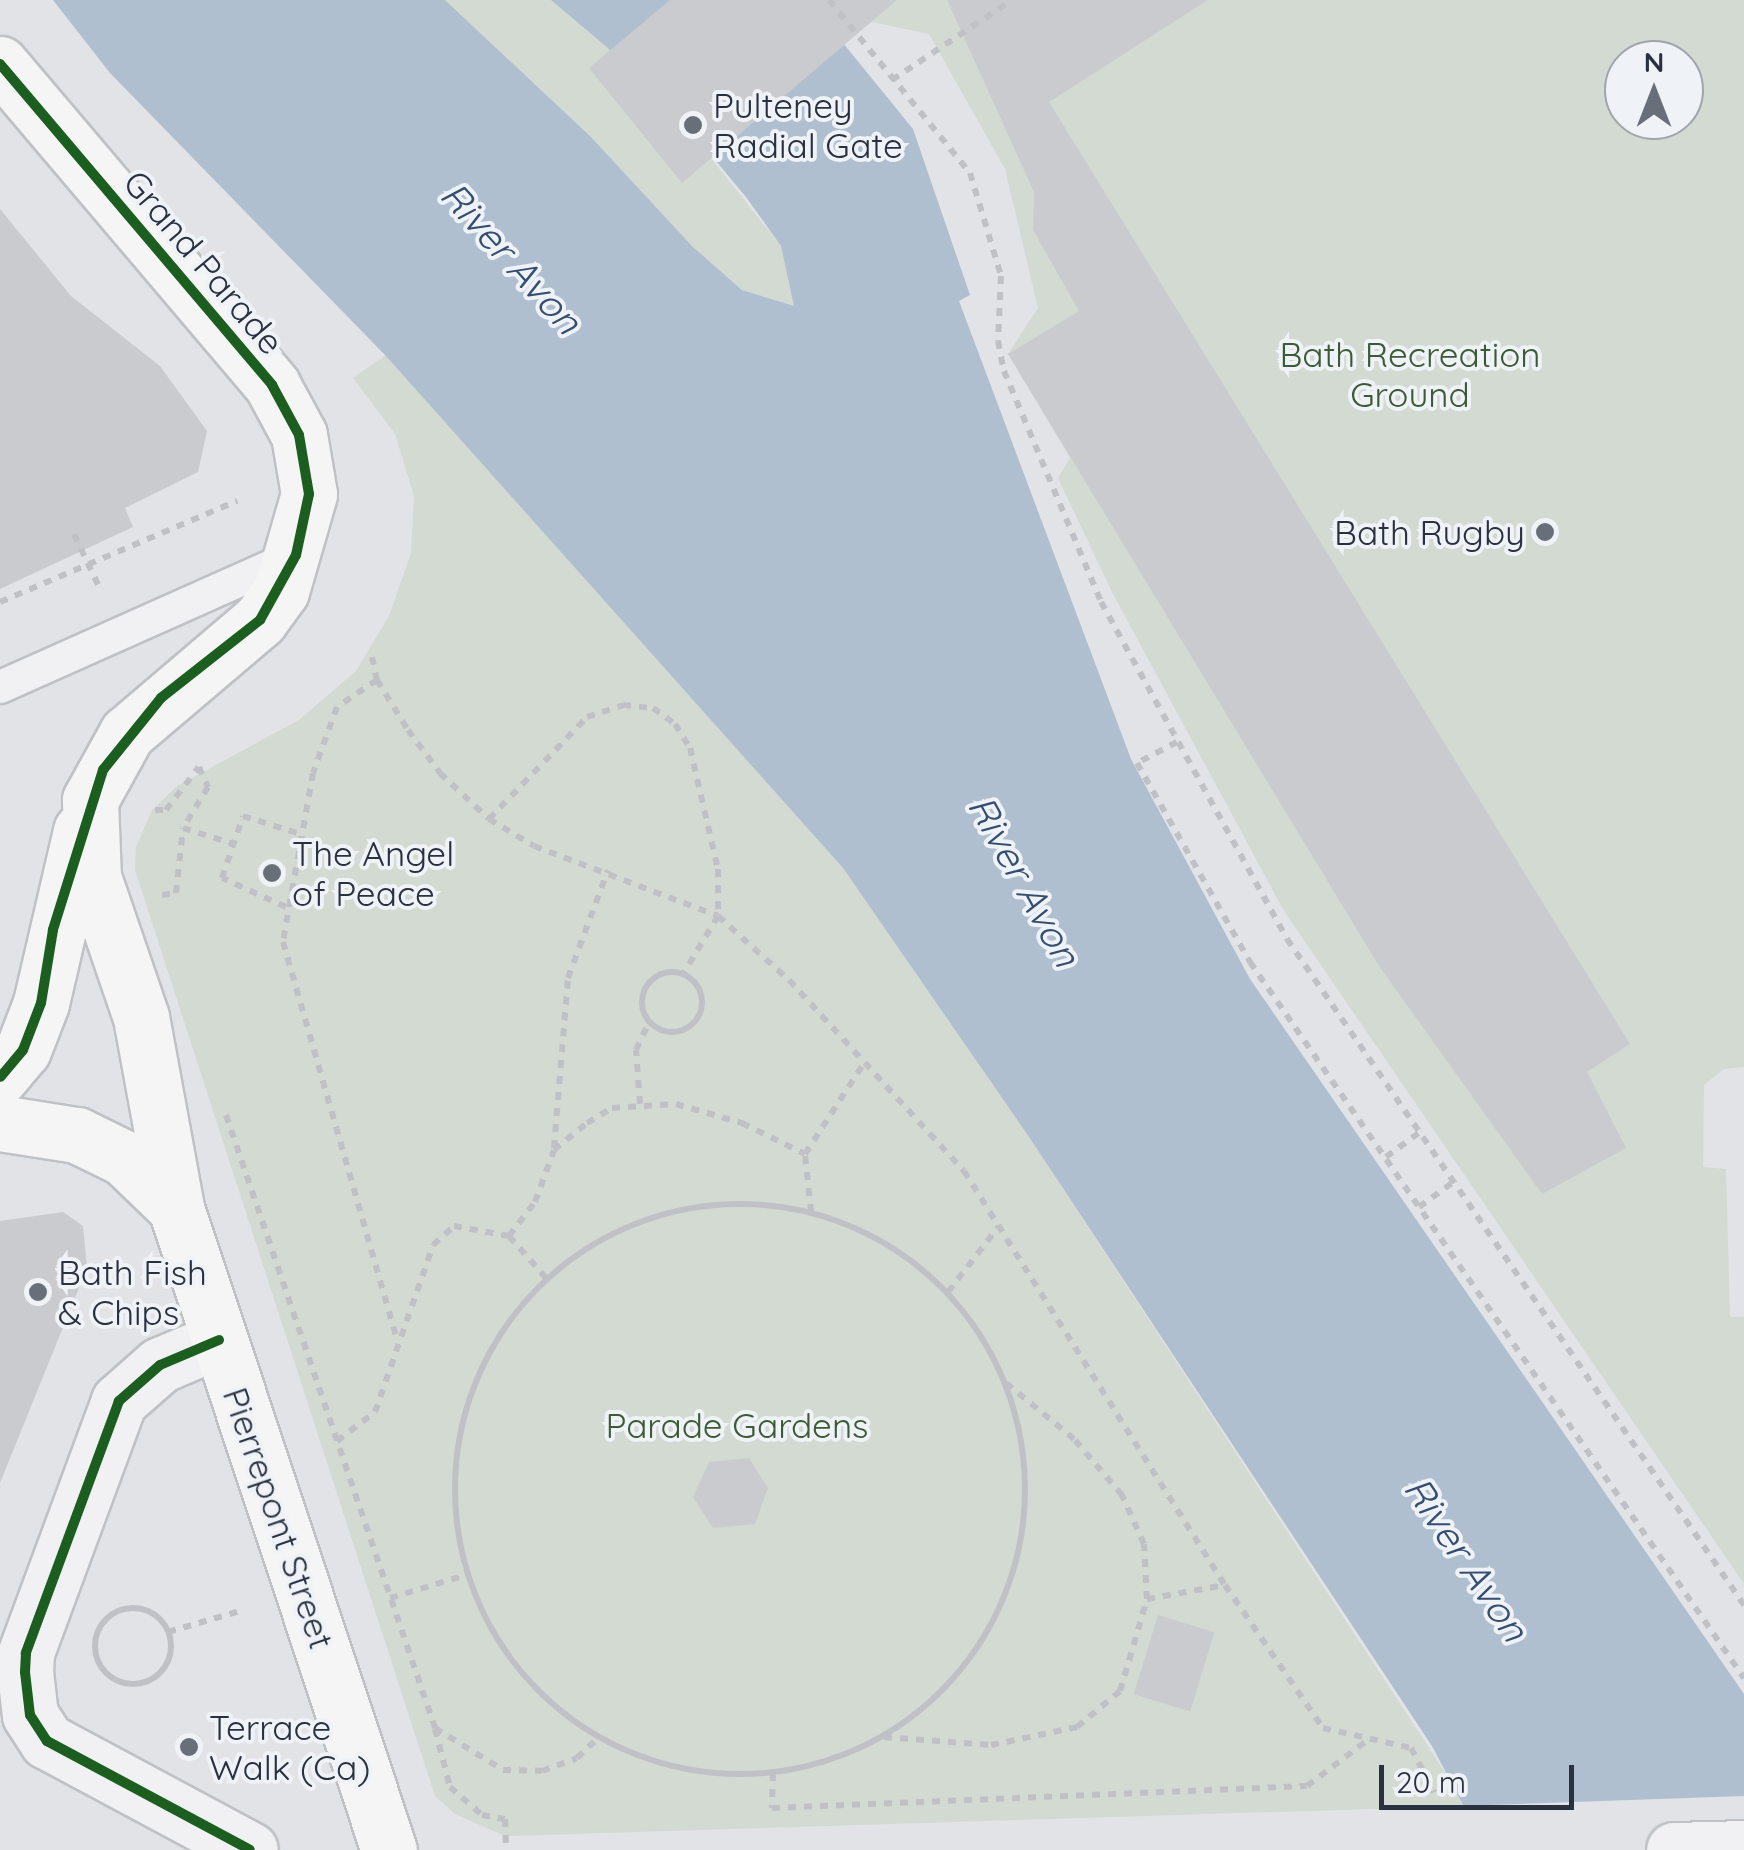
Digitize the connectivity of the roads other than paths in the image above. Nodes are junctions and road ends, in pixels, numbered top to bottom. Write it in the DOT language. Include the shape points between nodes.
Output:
graph roads {
  1 [pos="0,64"];
  2 [pos="296,556"];
  3 [pos="0,687"];
  4 [pos="114,800"];
  5 [pos="0,1077"];
  6 [pos="0,1123"];
  7 [pos="176,1208"];
  8 [pos="219,1340"];
  9 [pos="12,1669"];
  10 [pos="1744,1848"];
  11 [pos="382,1849"];
  12 [pos="250,1850"];
  13 [pos="1674,1850"];
  1 -- 2 [label="main road, Grand Parade" via="272,385 299,436 309,494"];
  2 -- 3 [label="lane"];
  2 -- 4 [label="main road, Grand Parade" via="260,620 127,732"];
  4 -- 5 [label="main road, Grand Parade" via="53,930 40,1003 23,1050"];
  4 -- 7 [label="main road" via="93,878 141,1017"];
  6 -- 7 [label="main road, Pierrepont Street" via="77,1134 124,1158"];
  7 -- 8 [label="main road, Pierrepont Street"];
  8 -- 9 [label="street" via="160,1365 119,1402 26,1653"];
  8 -- 11 [label="main road, Pierrepont Street"];
  9 -- 12 [label="street" via="47,1741"];
  10 -- 13 [label="street"];
}
